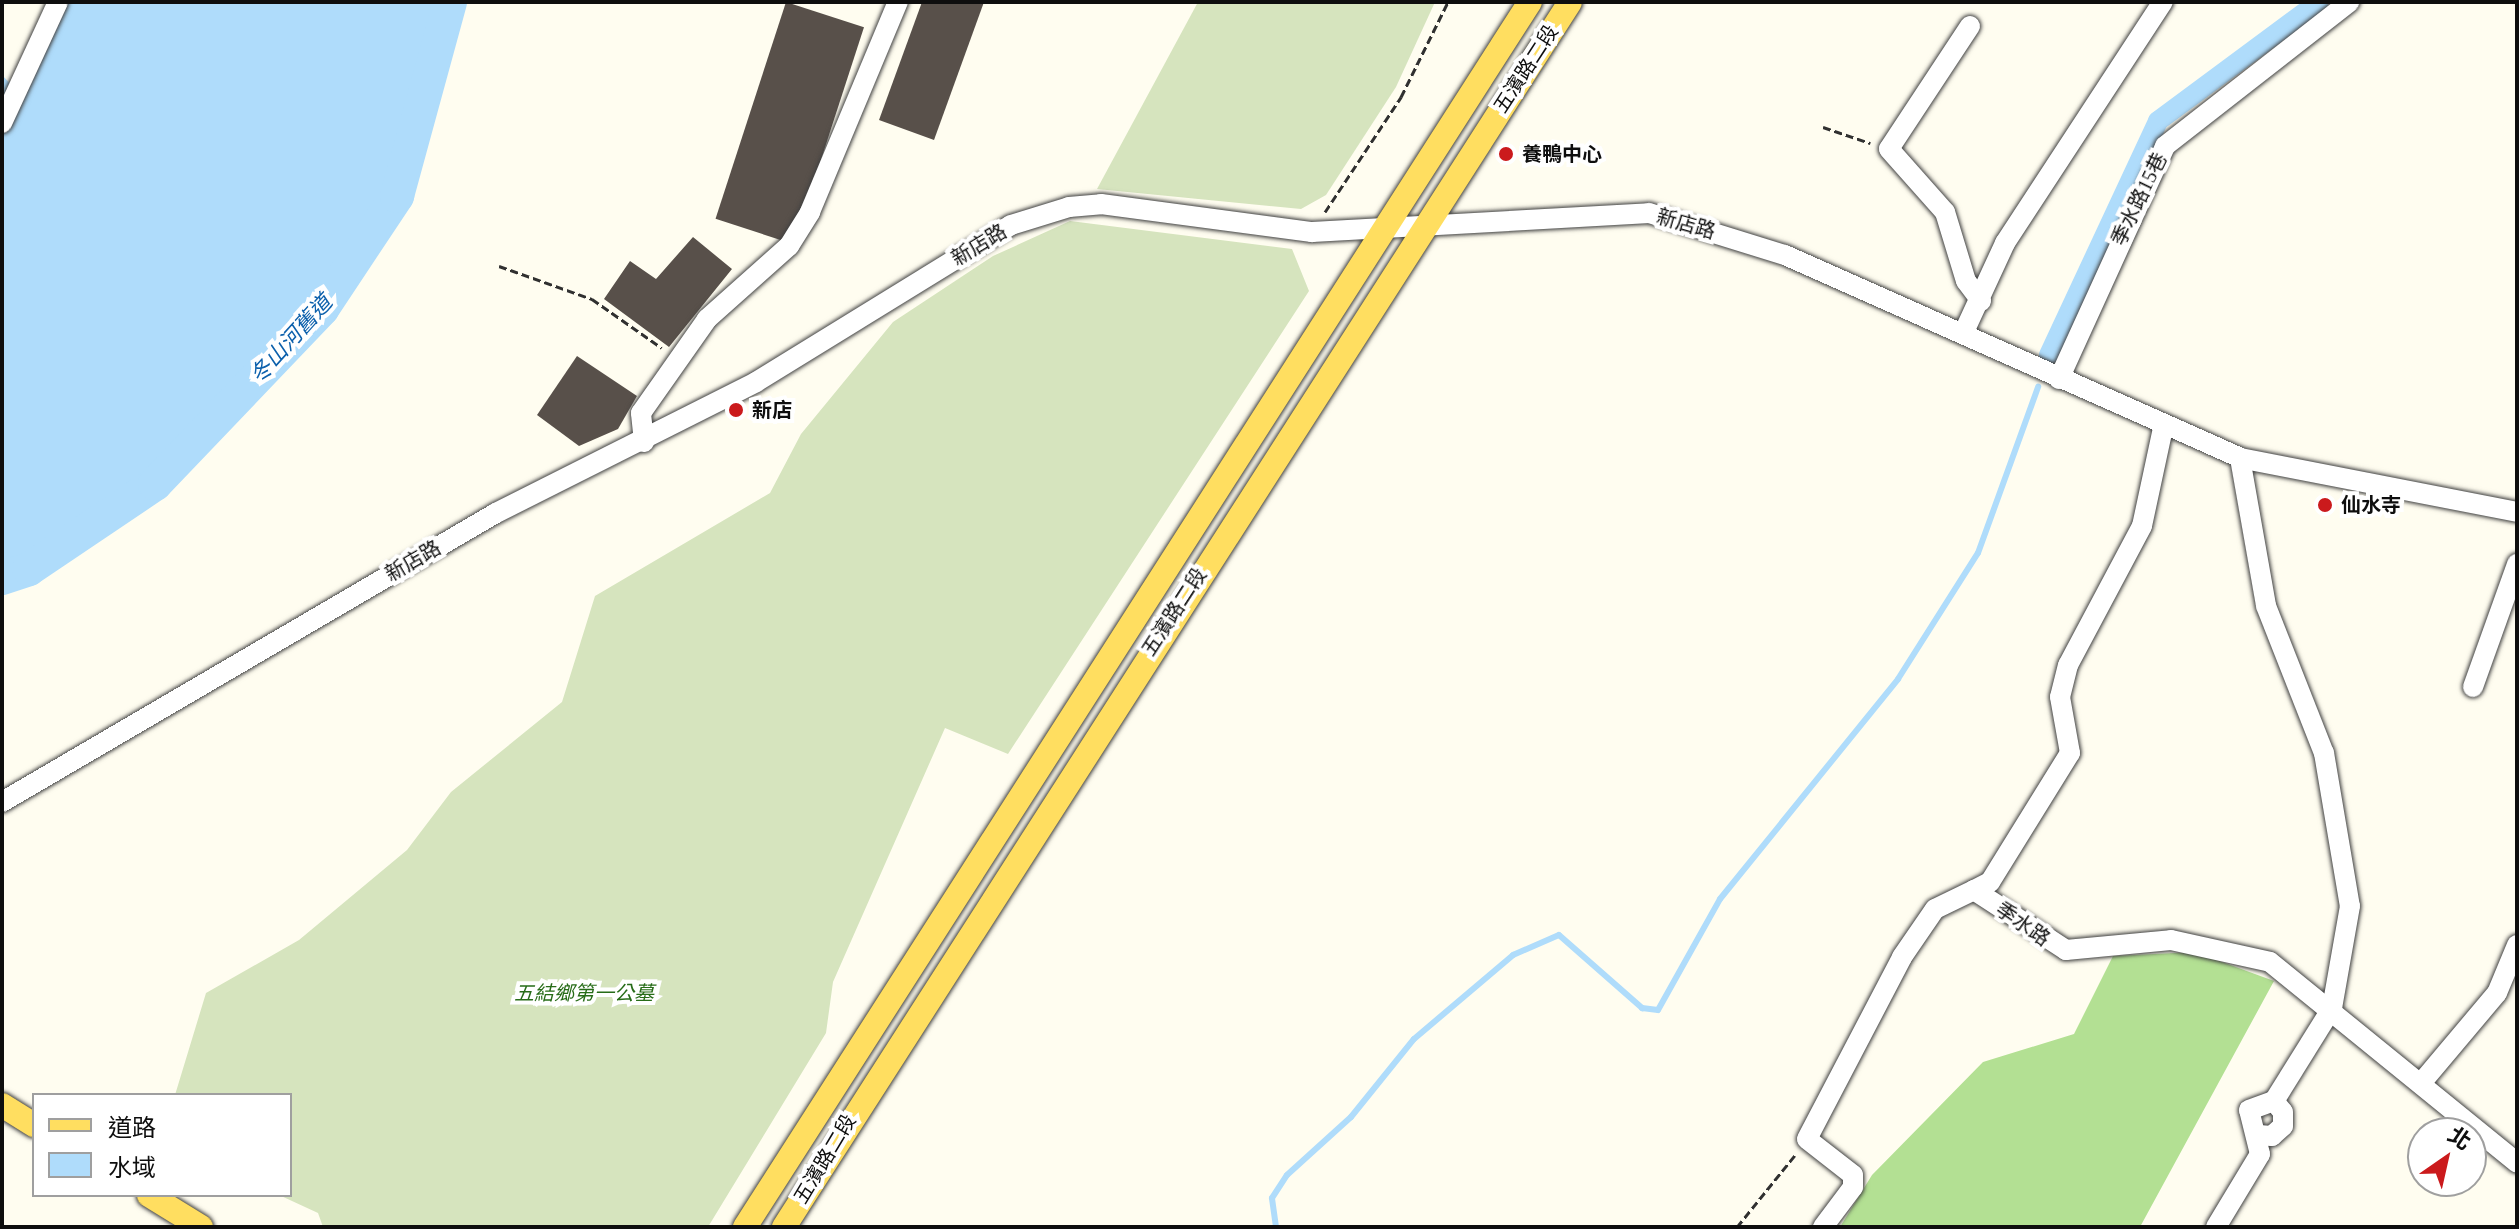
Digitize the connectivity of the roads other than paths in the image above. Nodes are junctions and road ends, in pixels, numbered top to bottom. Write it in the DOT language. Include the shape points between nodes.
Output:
graph roads {
  1 [pos="58,2"];
  2 [pos="898,2"];
  3 [pos="1530,2"];
  4 [pos="1570,2"];
  5 [pos="2163,2"];
  6 [pos="2349,2"];
  7 [pos="1970,26"];
  8 [pos="2,123"];
  9 [pos="1386,224"];
  10 [pos="1426,224"];
  11 [pos="1981,301"];
  12 [pos="1963,334"];
  13 [pos="2059,379"];
  14 [pos="2163,428"];
  15 [pos="644,442"];
  16 [pos="2240,458"];
  17 [pos="2517,512"];
  18 [pos="2517,564"];
  19 [pos="2473,687"];
  20 [pos="2,802"];
  21 [pos="1974,890"];
  22 [pos="2517,945"];
  23 [pos="2332,1008"];
  24 [pos="2422,1082"];
  25 [pos="2,1105"];
  26 [pos="32,1124"];
  27 [pos="2517,1163"];
  28 [pos="152,1197"];
  29 [pos="201,1227"];
  30 [pos="745,1227"];
  31 [pos="784,1227"];
  32 [pos="1823,1227"];
  33 [pos="2216,1227"];
  1 -- 8 [label="street"];
  2 -- 15 [label="street" via="789,246 707,319 641,413"];
  3 -- 9 [label="main road, 五濱路二段"];
  4 -- 10 [label="main road, 五濱路二段"];
  5 -- 11 [label="street" via="2005,243"];
  6 -- 13 [label="street, 季水路15巷" via="2165,146"];
  7 -- 11 [label="street" via="1889,149 1945,212 1966,281"];
  9 -- 10 [label="street, 新店路"];
  9 -- 15 [label="street, 新店路" via="1312,232 1101,204 1069,207 1011,225 756,382"];
  9 -- 30 [label="main road, 五濱路二段"];
  10 -- 12 [label="street, 新店路" via="1649,213 1785,255"];
  10 -- 31 [label="main road, 五濱路二段"];
  11 -- 12 [label="street"];
  12 -- 13 [label="street, 新店路"];
  13 -- 14 [label="street"];
  14 -- 16 [label="street"];
  14 -- 21 [label="street, 季水路" via="2142,526 2068,665 2060,697 2070,753 1990,882"];
  15 -- 20 [label="street, 新店路" via="496,513"];
  16 -- 17 [label="street"];
  16 -- 23 [label="street" via="2266,606 2324,753 2344,860 2350,937"];
  18 -- 19 [label="street"];
  21 -- 23 [label="street, 季水路" via="2066,950 2171,940 2236,952 2270,962"];
  21 -- 32 [label="street" via="1935,909 1902,957 1807,1139 1853,1175 1853,1187"];
  22 -- 24 [label="street" via="2497,993"];
  23 -- 24 [label="street, 季水路"];
  23 -- 33 [label="street" via="2274,1101 2283,1126 2272,1136 2258,1135 2260,1154"];
  24 -- 27 [label="street, 季水路"];
  25 -- 26 [label="main road"];
  28 -- 29 [label="main road"];
}
